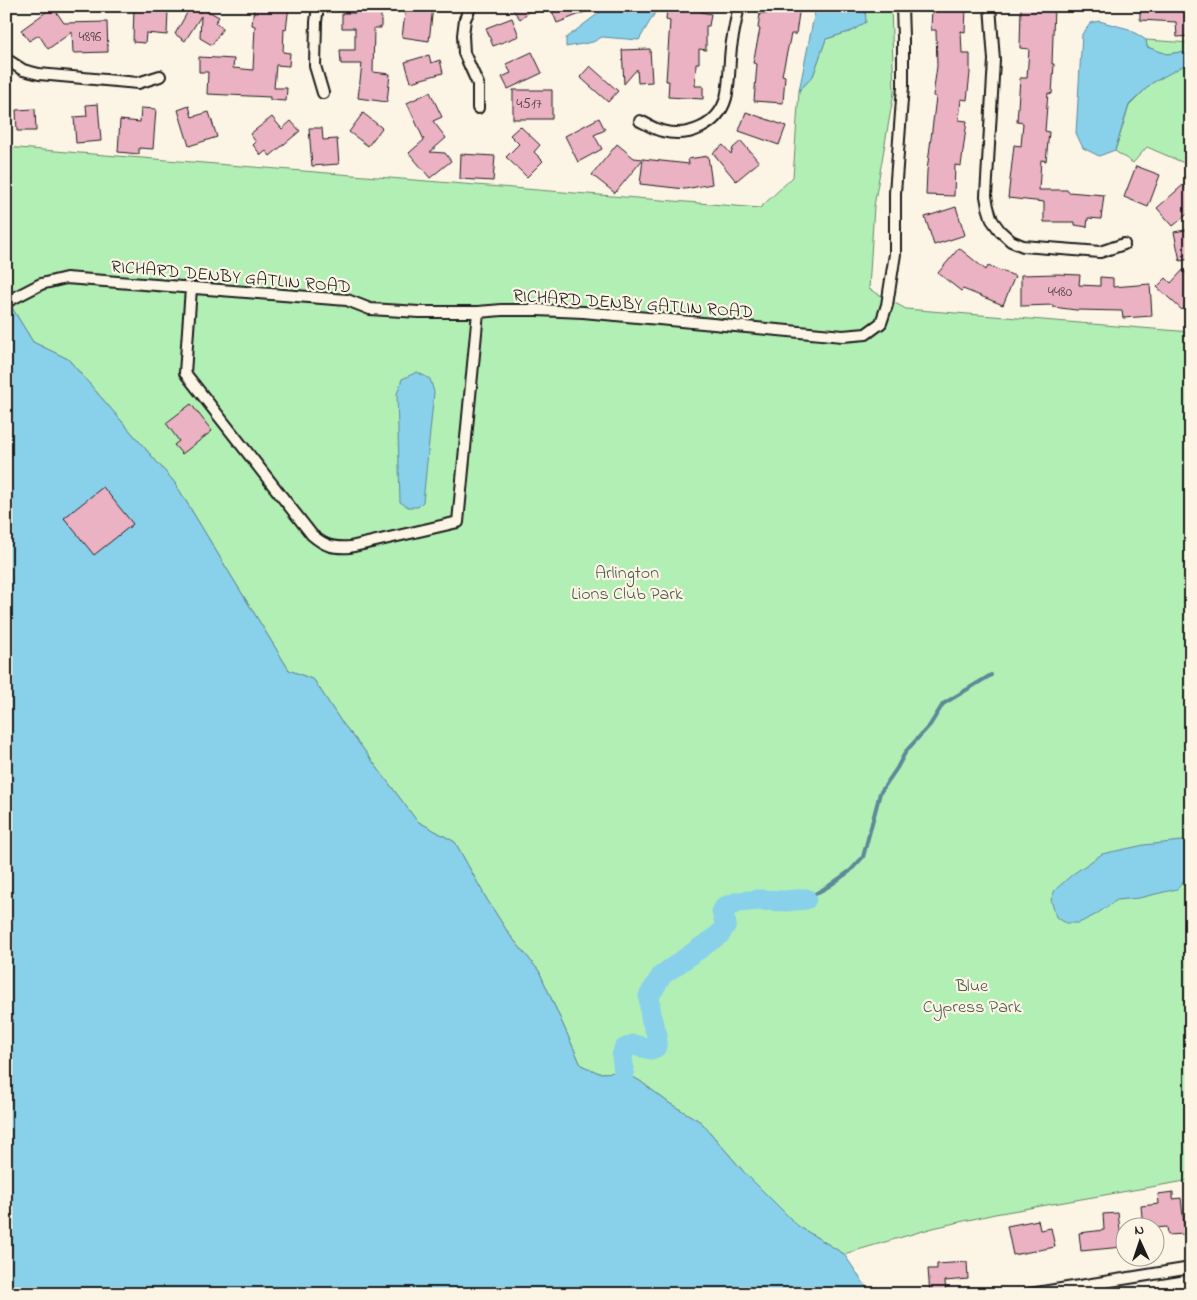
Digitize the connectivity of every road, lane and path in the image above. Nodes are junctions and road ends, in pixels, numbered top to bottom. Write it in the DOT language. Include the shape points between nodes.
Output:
graph roads {
  1 [pos="318,6"];
  2 [pos="471,6"];
  3 [pos="739,6"];
  4 [pos="902,6"];
  5 [pos="990,6"];
  6 [pos="6,59"];
  7 [pos="160,76"];
  8 [pos="323,93"];
  9 [pos="478,108"];
  10 [pos="640,121"];
  11 [pos="1124,244"];
  12 [pos="191,288"];
  13 [pos="8,301"];
  14 [pos="478,312"];
  15 [pos="1191,1268"];
  16 [pos="1030,1294"];
  1 -- 8 [label="street" via="315,66"];
  2 -- 9 [label="street" via="465,19 464,53 478,84"];
  3 -- 10 [label="street" via="726,97 714,119 702,128 678,134 661,131"];
  4 -- 14 [label="street, RICHARD DENBY GATLIN ROAD" via="903,86 895,254 881,323 866,334 843,336 582,312"];
  5 -- 11 [label="street" via="994,60 986,196 992,220 1011,241 1023,246 1100,252"];
  6 -- 7 [label="street" via="23,70 39,74 138,83"];
  12 -- 13 [label="street, RICHARD DENBY GATLIN ROAD" via="66,278 41,284"];
  12 -- 14 [label="street, RICHARD DENBY GATLIN ROAD" via="347,300 370,309"];
  12 -- 14 [label="street" via="185,373 312,535 322,544 337,548 458,522"];
  15 -- 16 [label="street"];
}
